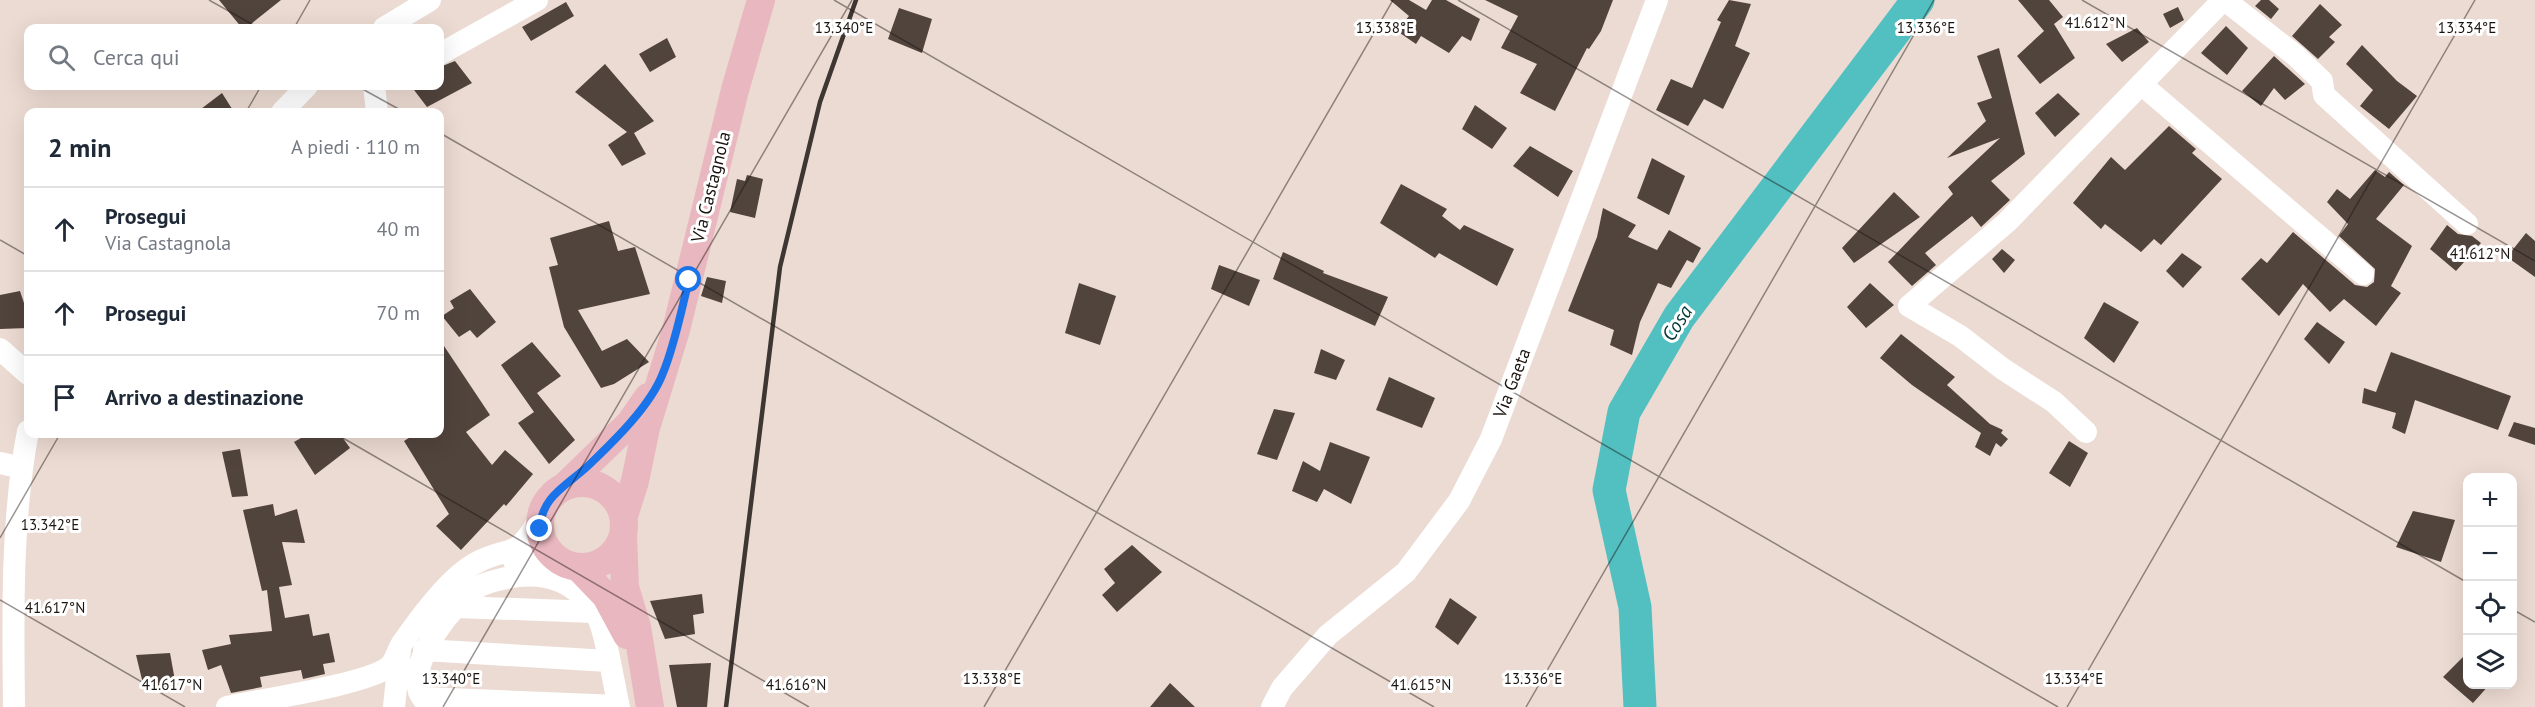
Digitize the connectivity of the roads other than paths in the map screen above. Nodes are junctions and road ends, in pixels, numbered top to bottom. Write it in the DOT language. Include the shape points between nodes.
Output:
graph roads {
  1 [pos="430,0"];
  2 [pos="537,0"];
  3 [pos="761,0"];
  4 [pos="1657,0"];
  5 [pos="2224,0"];
  6 [pos="391,24"];
  7 [pos="444,52"];
  8 [pos="2141,84"];
  9 [pos="304,90"];
  10 [pos="374,90"];
  11 [pos="286,108"];
  12 [pos="377,108"];
  13 [pos="2467,224"];
  14 [pos="2363,274"];
  15 [pos="0,349"];
  16 [pos="24,370"];
  17 [pos="663,375"];
  18 [pos="2086,432"];
  19 [pos="25,438"];
  20 [pos="11,466"];
  21 [pos="565,486"];
  22 [pos="540,517"];
  23 [pos="623,526"];
  24 [pos="568,564"];
  25 [pos="453,582"];
  26 [pos="458,607"];
  27 [pos="594,612"];
  28 [pos="424,650"];
  29 [pos="395,656"];
  30 [pos="608,661"];
  31 [pos="642,664"];
  32 [pos="426,703"];
  33 [pos="619,706"];
  34 [pos="14,707"];
  35 [pos="227,707"];
  36 [pos="385,707"];
  37 [pos="394,707"];
  38 [pos="650,707"];
  39 [pos="1272,707"];
  1 -- 6 [label="street"];
  2 -- 7 [label="street"];
  3 -- 17 [label="main road, Via Castagnola"];
  4 -- 39 [label="street, Via Gaeta" via="1491,439 1459,501 1406,572 1328,635 1282,688"];
  5 -- 8 [label="street"];
  5 -- 13 [label="street" via="2316,74 2322,81 2324,95"];
  8 -- 14 [label="street"];
  8 -- 18 [label="street" via="2007,222 1909,306 1960,336 2054,402"];
  9 -- 11 [label="street"];
  10 -- 12 [label="street"];
  15 -- 16 [label="street"];
  17 -- 21 [label="main road" via="630,423"];
  17 -- 23 [label="main road, Via Castagnola"];
  19 -- 20 [label="street"];
  20 -- 34 [label="street"];
  21 -- 22 [label="main road" via="545,504"];
  21 -- 23 [label="main road" via="577,483 601,487 615,500"];
  22 -- 24 [label="main road" via="543,541"];
  22 -- 25 [label="street" via="519,549 473,564"];
  23 -- 24 [label="main road" via="611,556 601,563"];
  23 -- 31 [label="main road" via="626,587"];
  24 -- 25 [label="street" via="517,560 493,565"];
  24 -- 31 [label="main road" via="606,596"];
  25 -- 29 [label="street"];
  26 -- 27 [label="street"];
  26 -- 27 [label="street" via="481,585 530,573 558,580 580,592"];
  26 -- 28 [label="street"];
  27 -- 30 [label="street"];
  28 -- 30 [label="street"];
  28 -- 32 [label="street" via="418,674 419,693"];
  29 -- 35 [label="street" via="362,679"];
  29 -- 36 [label="street"];
  29 -- 37 [label="street"];
  30 -- 33 [label="street"];
  31 -- 38 [label="main road"];
  32 -- 33 [label="street"];
}
